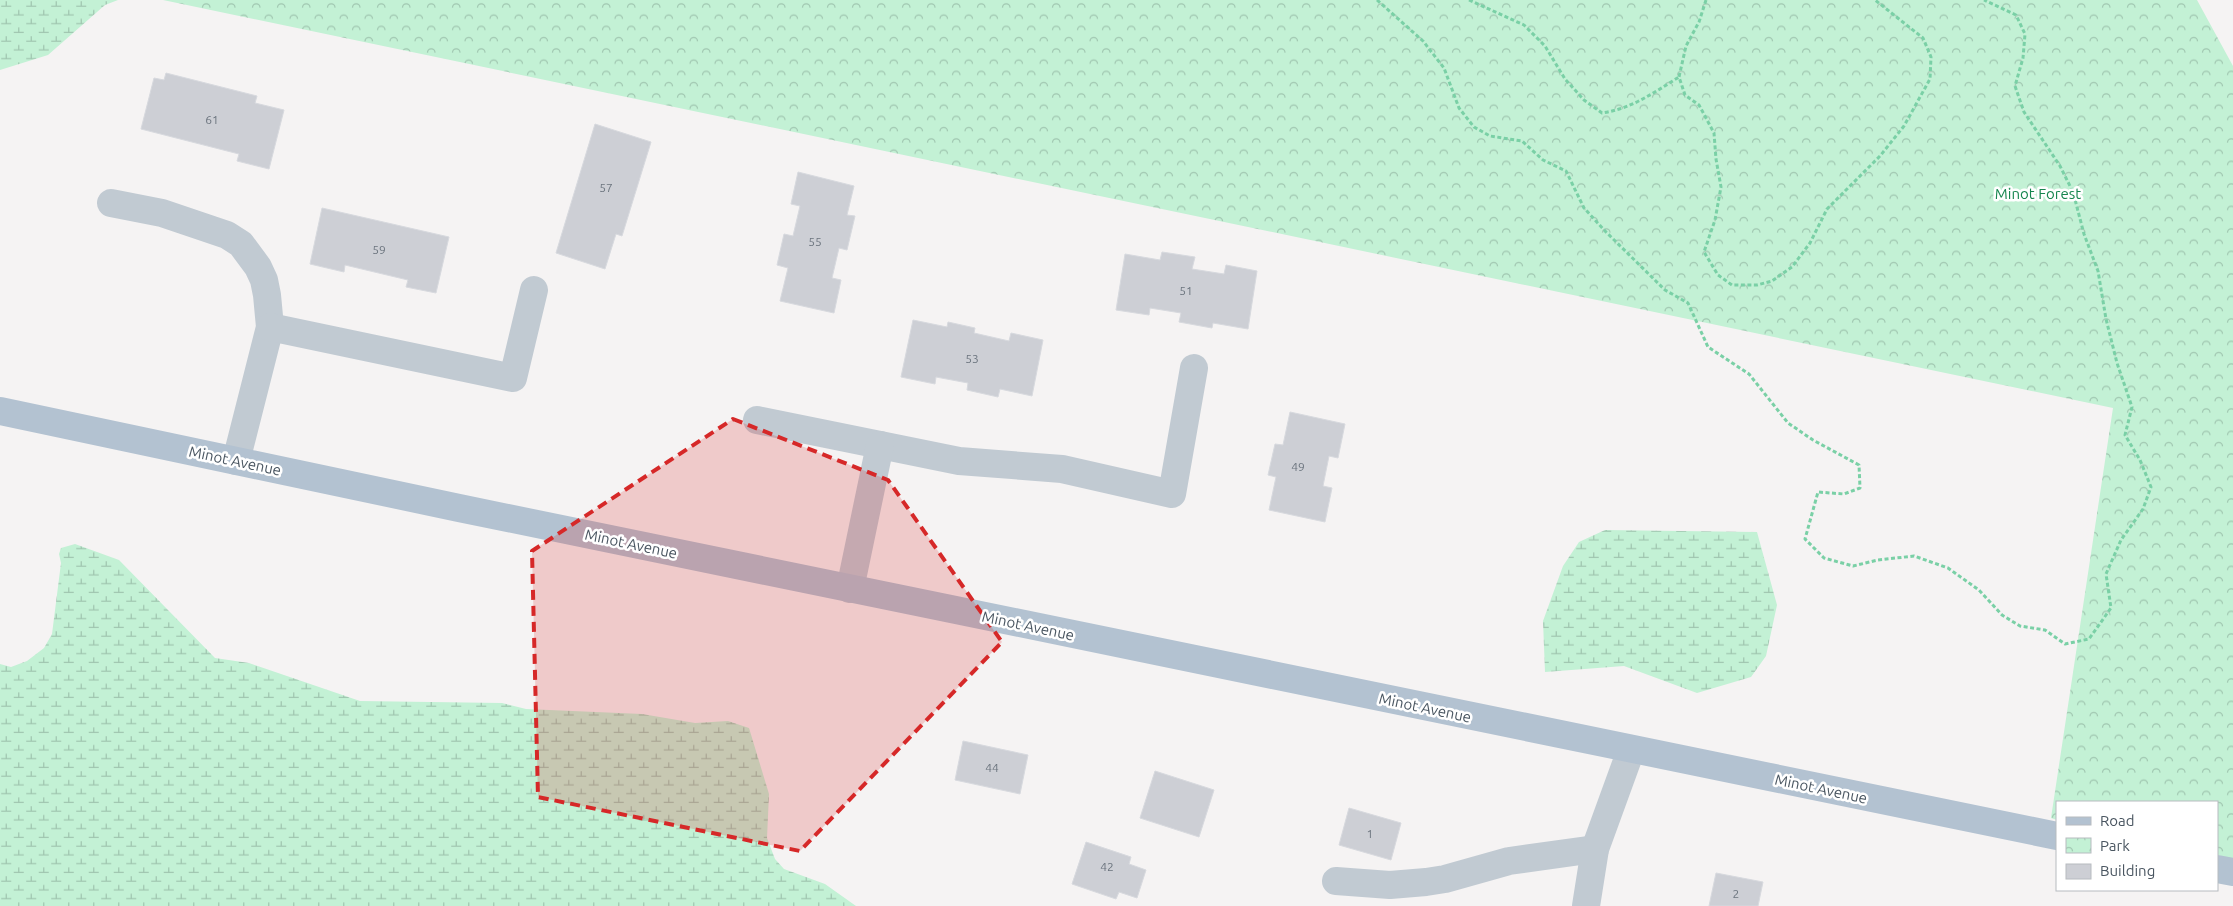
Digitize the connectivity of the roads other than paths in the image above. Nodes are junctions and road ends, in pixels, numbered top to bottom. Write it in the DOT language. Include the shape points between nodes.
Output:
graph roads {
  1 [pos="110,203"];
  2 [pos="534,290"];
  3 [pos="270,327"];
  4 [pos="1194,368"];
  5 [pos="0,411"];
  6 [pos="757,420"];
  7 [pos="880,444"];
  8 [pos="236,461"];
  9 [pos="850,589"];
  10 [pos="1631,750"];
  11 [pos="2056,836"];
  12 [pos="1595,850"];
  13 [pos="2218,869"];
  14 [pos="2233,872"];
  15 [pos="1336,881"];
  16 [pos="1586,906"];
  1 -- 3 [label="street" via="162,213 227,235 241,244 264,280"];
  2 -- 3 [label="street" via="513,378"];
  3 -- 8 [label="street"];
  4 -- 7 [label="street" via="1172,494 1062,469 959,461"];
  5 -- 8 [label="main road, Minot Avenue"];
  6 -- 7 [label="street"];
  7 -- 9 [label="street"];
  8 -- 9 [label="main road, Minot Avenue"];
  9 -- 10 [label="main road, Minot Avenue"];
  10 -- 11 [label="main road, Minot Avenue"];
  10 -- 12 [label="street"];
  12 -- 15 [label="street" via="1509,861 1445,879 1408,884"];
  12 -- 16 [label="street"];
  13 -- 14 [label="main road"];
}
